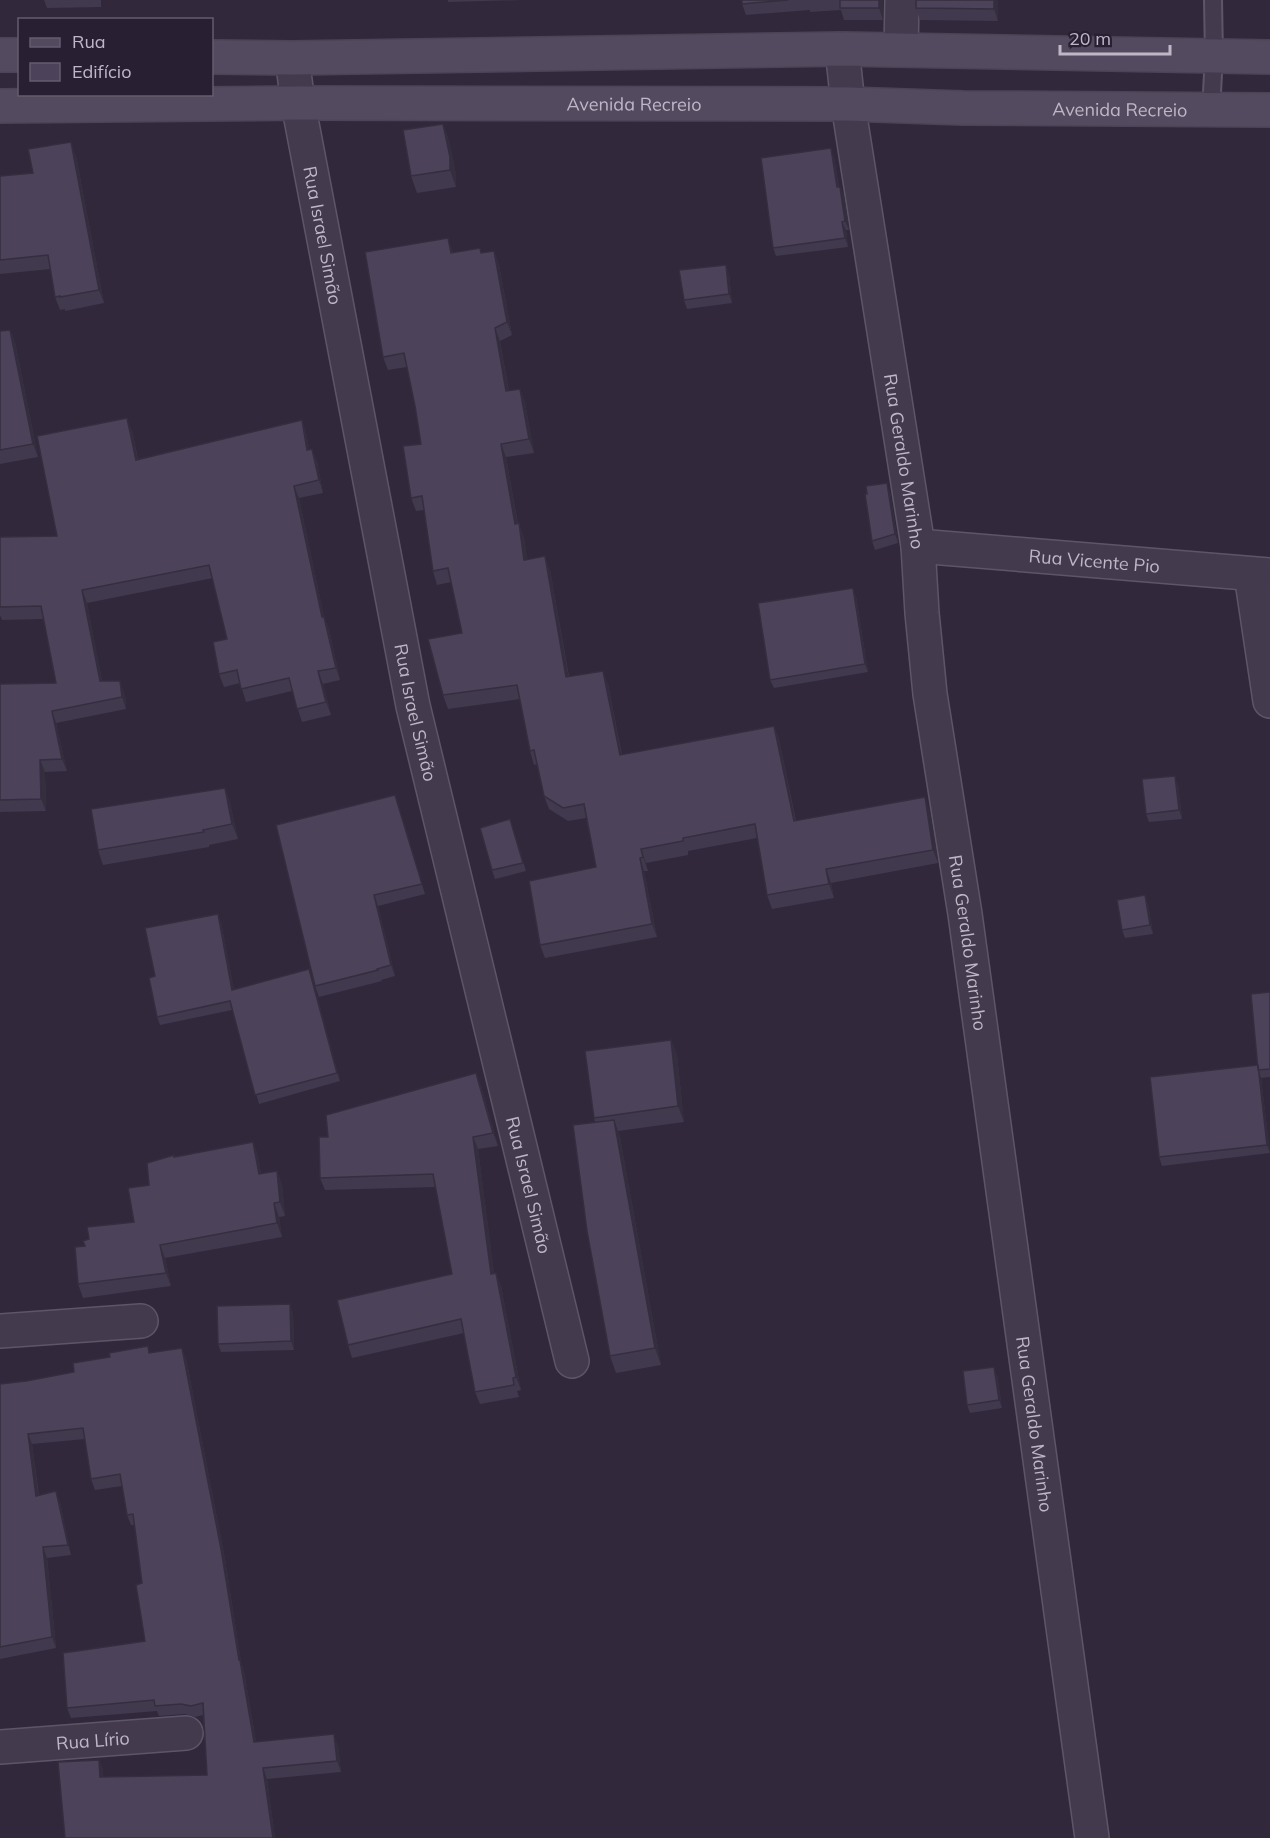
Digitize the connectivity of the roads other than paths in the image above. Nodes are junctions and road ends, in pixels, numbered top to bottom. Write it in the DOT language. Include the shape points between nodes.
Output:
graph roads {
  1 [pos="902,0"];
  2 [pos="1213,0"];
  3 [pos="842,49"];
  4 [pos="901,50"];
  5 [pos="0,55"];
  6 [pos="18,55"];
  7 [pos="1214,56"];
  8 [pos="213,57"];
  9 [pos="1270,57"];
  10 [pos="292,58"];
  11 [pos="298,103"];
  12 [pos="848,104"];
  13 [pos="0,106"];
  14 [pos="1211,110"];
  15 [pos="1270,110"];
  16 [pos="918,546"];
  17 [pos="1260,574"];
  18 [pos="1270,701"];
  19 [pos="141,1321"];
  20 [pos="0,1331"];
  21 [pos="572,1361"];
  22 [pos="186,1733"];
  23 [pos="0,1747"];
  24 [pos="1092,1838"];
  1 -- 4 [label="street"];
  2 -- 7 [label="lane"];
  3 -- 4 [label="main road"];
  3 -- 10 [label="main road"];
  3 -- 12 [label="street, Rua Geraldo Marinho"];
  4 -- 7 [label="main road"];
  5 -- 6 [label="main road"];
  7 -- 9 [label="main road"];
  7 -- 14 [label="lane"];
  8 -- 10 [label="main road"];
  10 -- 11 [label="street, Rua Israel Simão"];
  11 -- 12 [label="main road, Avenida Recreio"];
  11 -- 13 [label="main road, Avenida Recreio"];
  11 -- 21 [label="street, Rua Israel Simão" via="413,706"];
  12 -- 14 [label="main road, Avenida Recreio"];
  12 -- 16 [label="street, Rua Geraldo Marinho"];
  14 -- 15 [label="main road, Avenida Recreio"];
  16 -- 17 [label="street, Rua Vicente Pio"];
  16 -- 24 [label="street, Rua Geraldo Marinho" via="930,694 965,914"];
  17 -- 18 [label="street"];
  19 -- 20 [label="street"];
  22 -- 23 [label="street, Rua Lírio"];
}
